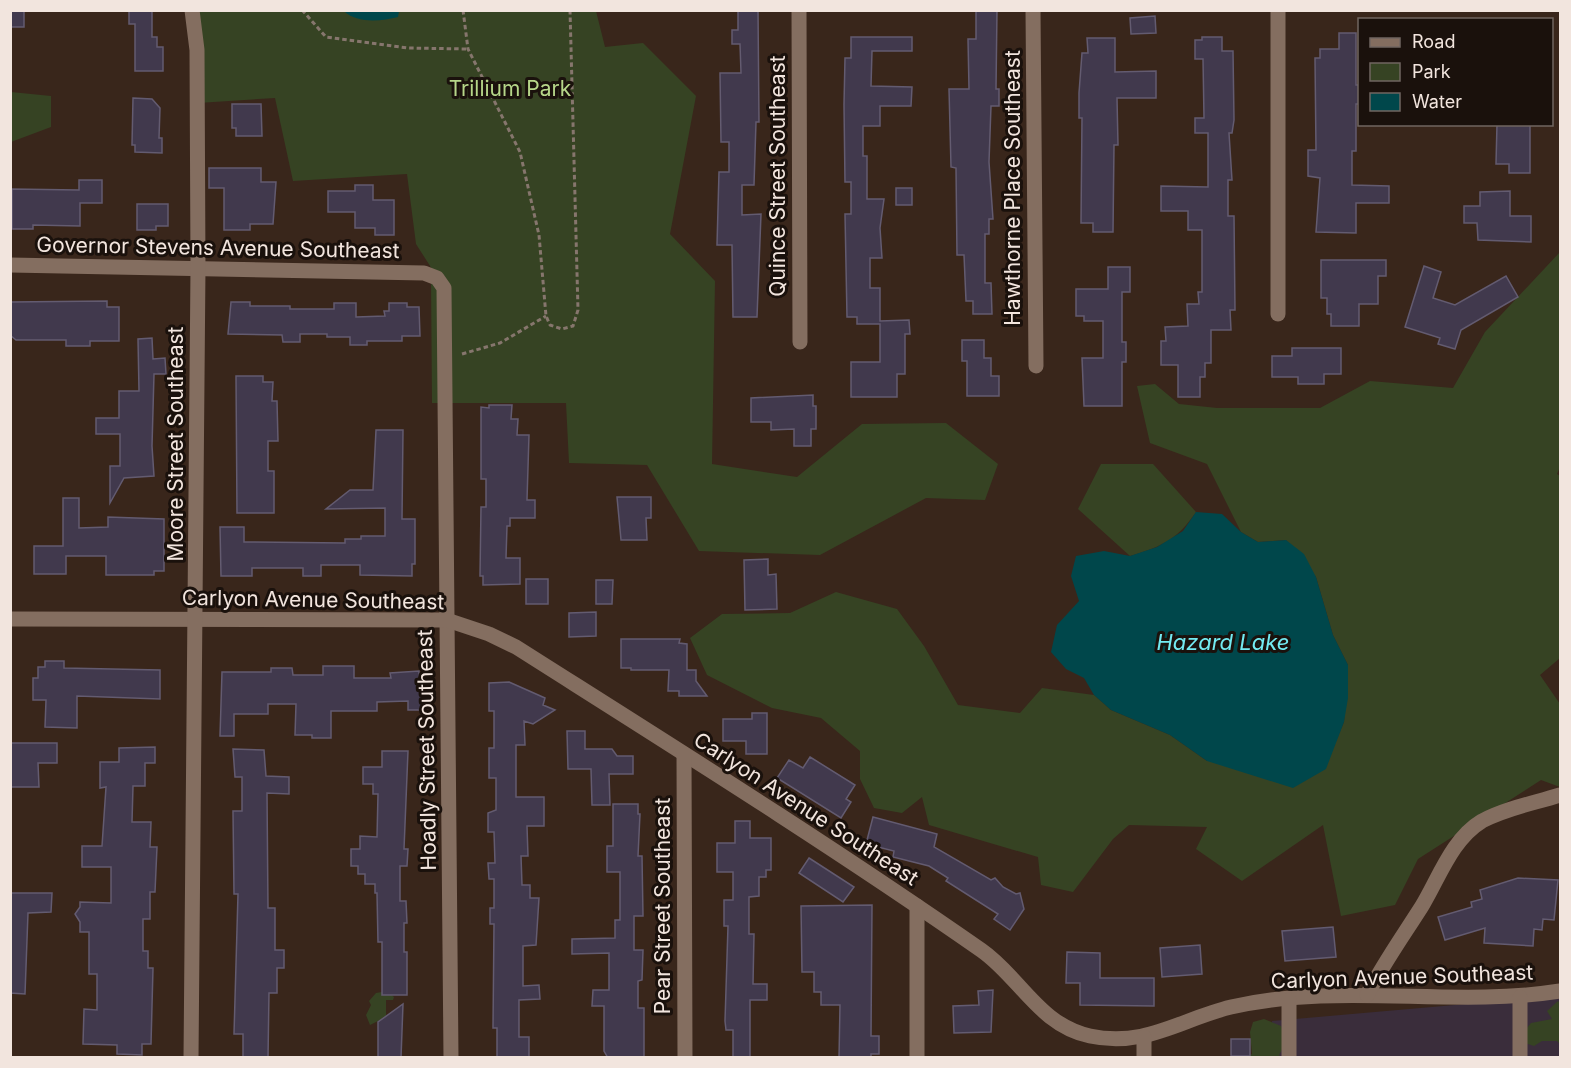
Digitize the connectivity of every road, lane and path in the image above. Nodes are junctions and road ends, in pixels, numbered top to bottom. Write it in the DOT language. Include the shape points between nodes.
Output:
graph roads {
  1 [pos="192,10"];
  2 [pos="302,10"];
  3 [pos="463,10"];
  4 [pos="570,10"];
  5 [pos="799,10"];
  6 [pos="1033,10"];
  7 [pos="1278,10"];
  8 [pos="468,49"];
  9 [pos="10,265"];
  10 [pos="198,267"];
  11 [pos="424,273"];
  12 [pos="1278,314"];
  13 [pos="546,316"];
  14 [pos="800,342"];
  15 [pos="464,354"];
  16 [pos="1036,366"];
  17 [pos="10,619"];
  18 [pos="195,619"];
  19 [pos="447,620"];
  20 [pos="684,754"];
  21 [pos="1560,795"];
  22 [pos="917,906"];
  23 [pos="1560,991"];
  24 [pos="1367,995"];
  25 [pos="1520,997"];
  26 [pos="1289,1000"];
  27 [pos="1144,1037"];
  28 [pos="191,1058"];
  29 [pos="451,1058"];
  30 [pos="685,1058"];
  31 [pos="917,1058"];
  32 [pos="1144,1058"];
  33 [pos="1289,1058"];
  34 [pos="1520,1058"];
  1 -- 10 [label="street, Moore Street Southeast" via="197,50"];
  2 -- 8 [label="path" via="326,37 408,48"];
  3 -- 8 [label="path"];
  4 -- 13 [label="path" via="578,310 573,326 562,329 550,325"];
  5 -- 14 [label="street, Quince Street Southeast"];
  6 -- 16 [label="street, Hawthorne Place Southeast"];
  7 -- 12 [label="street"];
  8 -- 13 [label="path" via="520,152 539,235"];
  9 -- 10 [label="street, Governor Stevens Avenue Southeast"];
  10 -- 11 [label="street, Governor Stevens Avenue Southeast"];
  10 -- 18 [label="street, Moore Street Southeast"];
  11 -- 19 [label="street, Hoadly Street Southeast" via="437,278 444,288"];
  13 -- 15 [label="path" via="500,343"];
  17 -- 18 [label="street, Carlyon Avenue Southeast"];
  18 -- 19 [label="street, Carlyon Avenue Southeast"];
  18 -- 28 [label="street, Moore Street Southeast"];
  19 -- 20 [label="street, Carlyon Avenue Southeast" via="516,647"];
  19 -- 29 [label="street, Hoadly Street Southeast"];
  20 -- 22 [label="street, Carlyon Avenue Southeast"];
  20 -- 30 [label="street, Pear Street Southeast"];
  21 -- 24 [label="street" via="1501,812 1467,833"];
  22 -- 27 [label="street, Carlyon Avenue Southeast" via="984,952 1031,1001 1064,1027 1111,1039"];
  22 -- 31 [label="street"];
  23 -- 25 [label="street, Carlyon Avenue Southeast"];
  24 -- 25 [label="street, Carlyon Avenue Southeast"];
  24 -- 26 [label="street, Carlyon Avenue Southeast"];
  25 -- 34 [label="street"];
  26 -- 27 [label="street, Carlyon Avenue Southeast" via="1231,1007"];
  26 -- 33 [label="street"];
  27 -- 32 [label="street"];
}
